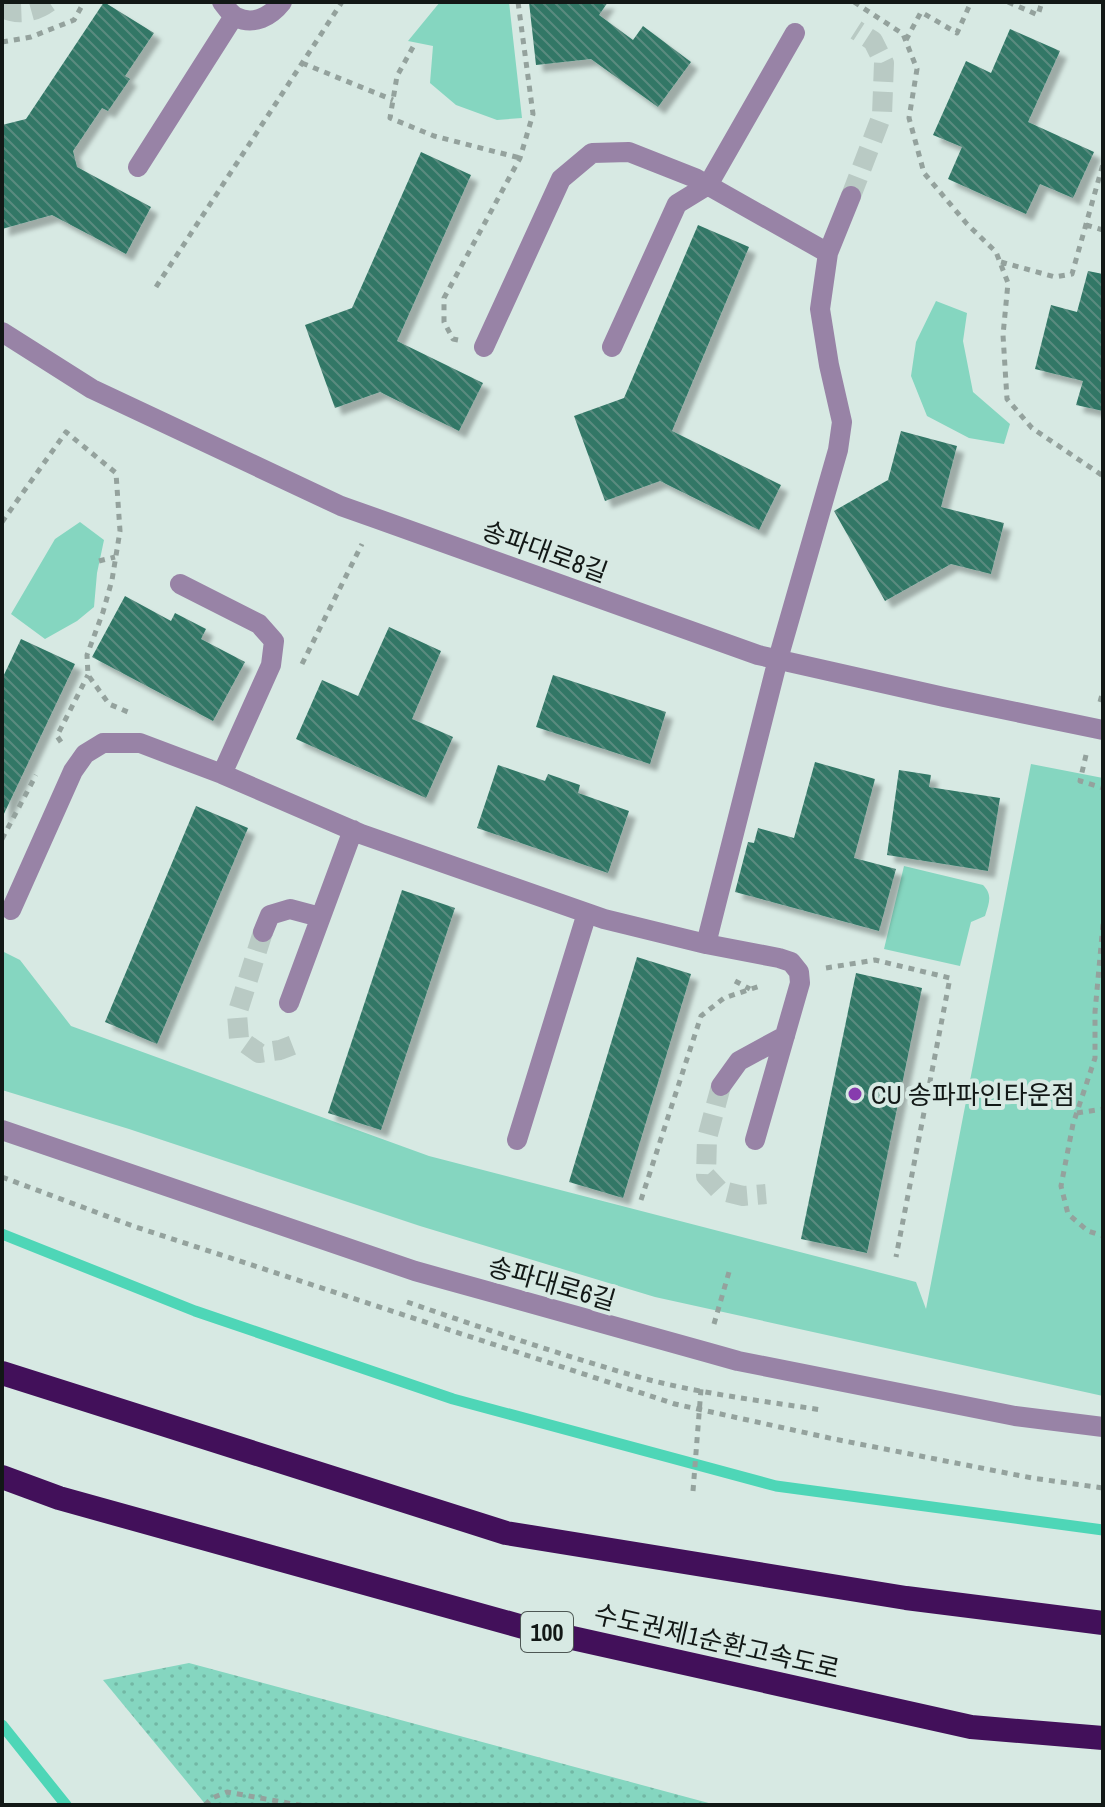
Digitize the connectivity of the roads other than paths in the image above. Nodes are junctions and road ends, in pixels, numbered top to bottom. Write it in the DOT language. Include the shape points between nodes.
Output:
graph roads {
  1 [pos="282,2"];
  2 [pos="228,9"];
  3 [pos="795,33"];
  4 [pos="138,167"];
  5 [pos="708,185"];
  6 [pos="851,196"];
  7 [pos="828,253"];
  8 [pos="2,332"];
  9 [pos="484,347"];
  10 [pos="612,347"];
  11 [pos="180,584"];
  12 [pos="778,659"];
  13 [pos="1098,728"];
  14 [pos="222,774"];
  15 [pos="353,830"];
  16 [pos="11,910"];
  17 [pos="587,913"];
  18 [pos="320,917"];
  19 [pos="263,932"];
  20 [pos="706,944"];
  21 [pos="289,1003"];
  22 [pos="785,1036"];
  23 [pos="721,1086"];
  24 [pos="2,1130"];
  25 [pos="517,1140"];
  26 [pos="755,1140"];
  27 [pos="2,1373"];
  28 [pos="1103,1427"];
  29 [pos="2,1477"];
  30 [pos="1103,1623"];
  31 [pos="1103,1738"];
  1 -- 2 [label="street" via="273,14 255,21"];
  2 -- 4 [label="street"];
  3 -- 5 [label="street"];
  5 -- 7 [label="street"];
  5 -- 9 [label="street" via="629,152 592,153 561,179"];
  5 -- 10 [label="street" via="677,204"];
  6 -- 7 [label="street"];
  7 -- 12 [label="street" via="820,309 842,422"];
  8 -- 12 [label="street, 송파대로8길" via="92,389 341,506"];
  11 -- 14 [label="street" via="259,624 274,641 271,665"];
  12 -- 13 [label="street, 송파대로8길"];
  12 -- 20 [label="street"];
  14 -- 15 [label="street"];
  14 -- 16 [label="street" via="140,743 103,743 73,771"];
  15 -- 17 [label="street"];
  15 -- 18 [label="street"];
  17 -- 20 [label="street"];
  17 -- 25 [label="street"];
  18 -- 19 [label="street" via="290,909 270,915"];
  18 -- 21 [label="street"];
  20 -- 22 [label="street" via="791,962 800,983"];
  22 -- 23 [label="street" via="739,1061"];
  22 -- 26 [label="street"];
  24 -- 28 [label="street, 송파대로6길" via="415,1271 738,1361 1015,1416"];
  27 -- 30 [label="highway" via="506,1533 906,1598"];
  29 -- 31 [label="highway, 수도권제1순환고속도로 / 100" via="59,1498 523,1627 971,1727"];
}
